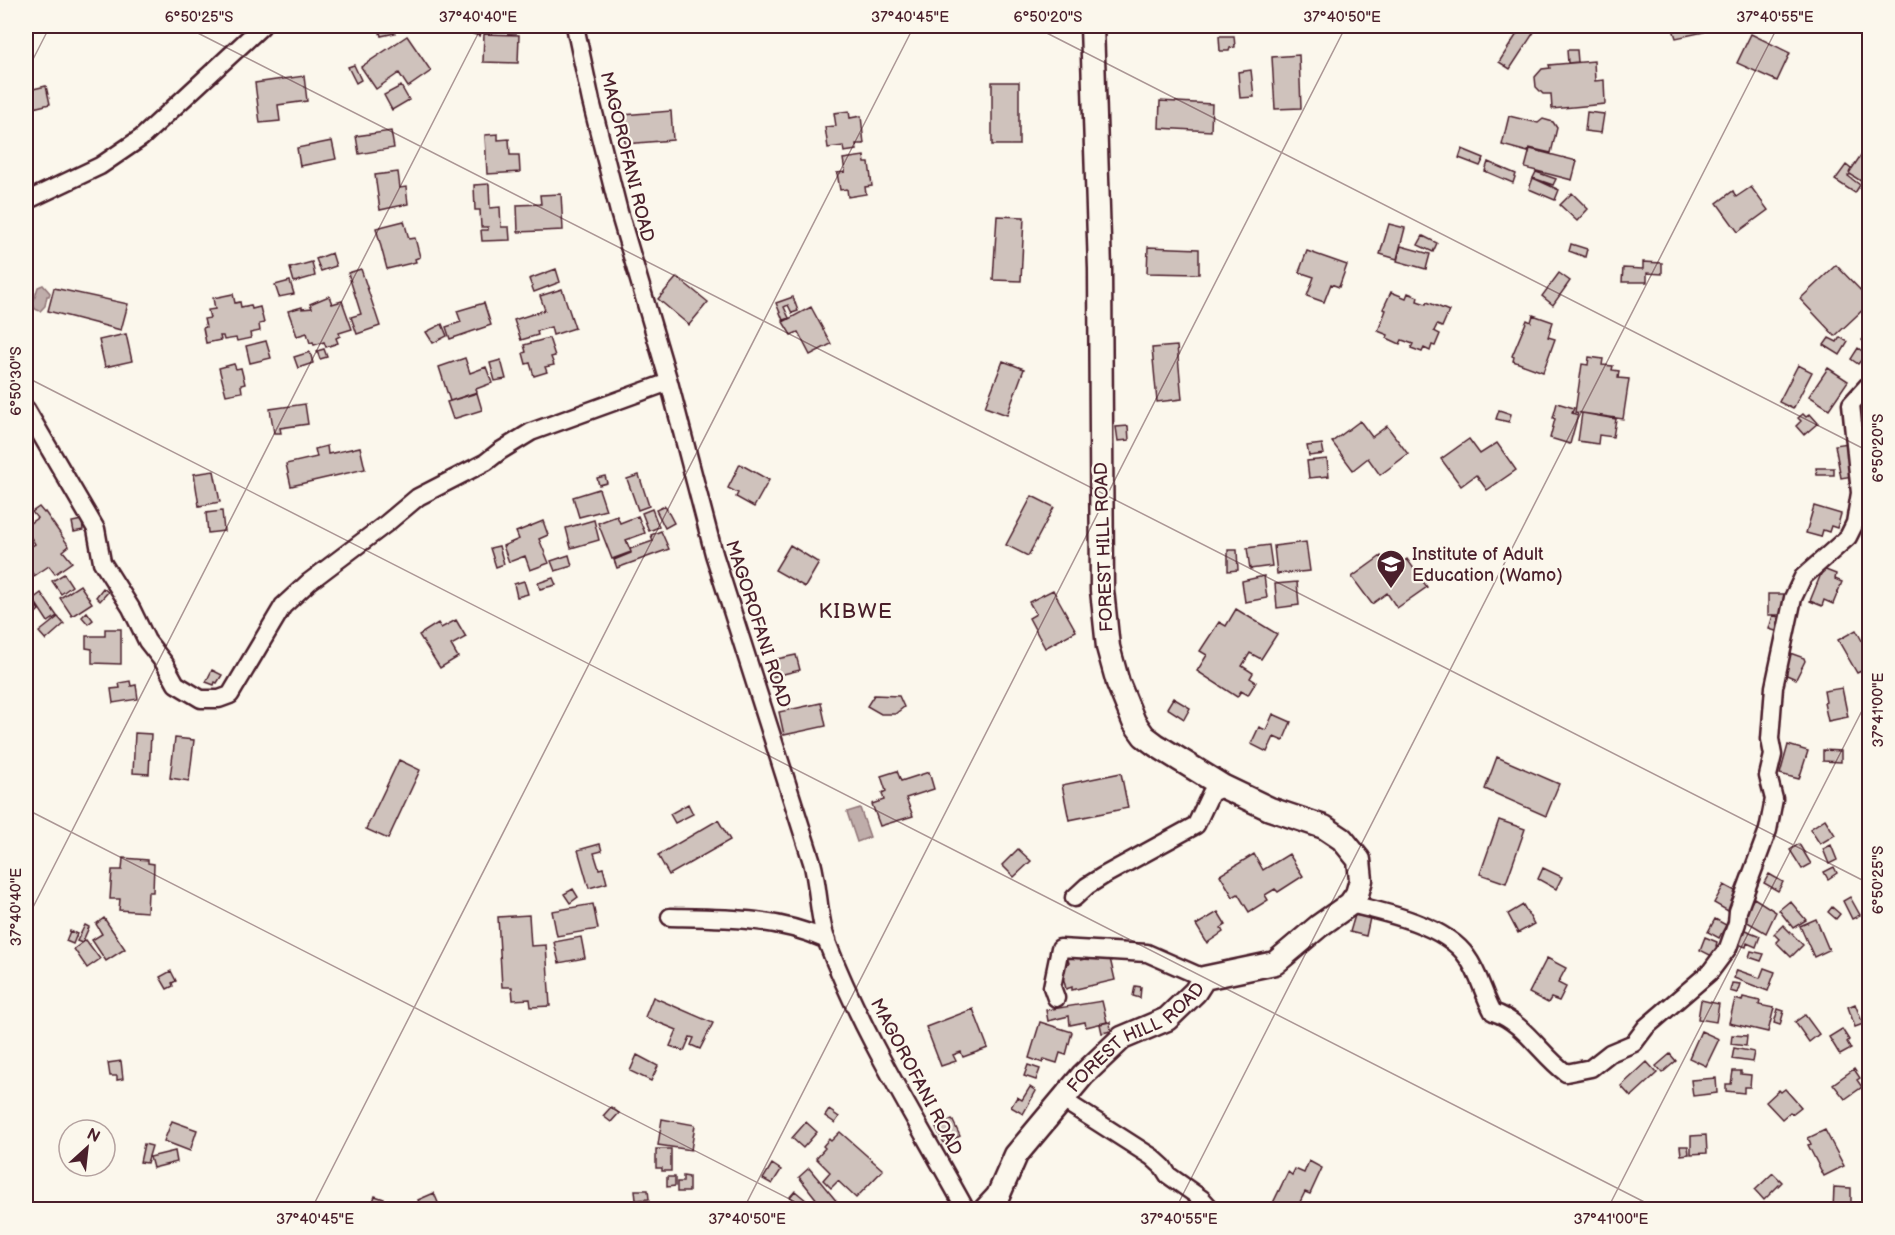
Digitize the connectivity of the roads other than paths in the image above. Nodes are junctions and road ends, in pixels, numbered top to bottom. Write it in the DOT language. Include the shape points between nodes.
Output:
graph roads {
  1 [pos="262,26"];
  2 [pos="575,26"];
  3 [pos="1092,26"];
  4 [pos="26,201"];
  5 [pos="669,382"];
  6 [pos="1869,383"];
  7 [pos="26,409"];
  8 [pos="1224,787"];
  9 [pos="1074,898"];
  10 [pos="1350,904"];
  11 [pos="670,917"];
  12 [pos="826,940"];
  13 [pos="1204,978"];
  14 [pos="1056,998"];
  15 [pos="1063,1100"];
  16 [pos="966,1209"];
  17 [pos="985,1209"];
  18 [pos="1212,1209"];
  1 -- 4 [label="street" via="141,138 100,166"];
  2 -- 5 [label="street, MAGOROFANI ROAD" via="619,212"];
  3 -- 8 [label="street, FOREST HILL ROAD" via="1100,269 1102,590 1108,647 1124,702 1142,733 1156,746"];
  5 -- 7 [label="street" via="531,432 486,462 418,496 283,606 230,695 211,700 201,699 176,684 147,641 102,562 96,529 84,505"];
  5 -- 12 [label="street, MAGOROFANI ROAD" via="714,554 812,861"];
  6 -- 10 [label="street" via="1851,404 1860,493 1855,523 1848,537 1803,577 1793,598 1774,687 1770,739 1773,755 1768,776 1774,799 1768,830 1737,911 1728,948 1710,972 1646,1027 1634,1043 1610,1053 1591,1068 1566,1073 1504,1015 1493,1012 1474,967 1454,942 1392,913"];
  8 -- 9 [label="street" via="1208,797 1196,825 1095,881"];
  8 -- 10 [label="street, FOREST HILL ROAD" via="1270,809 1324,827 1342,839 1359,860 1361,880"];
  10 -- 13 [label="street, FOREST HILL ROAD" via="1275,963"];
  11 -- 12 [label="street" via="755,920"];
  12 -- 16 [label="street, MAGOROFANI ROAD" via="875,1046"];
  13 -- 14 [label="street" via="1148,953 1060,948 1052,987"];
  13 -- 15 [label="street, FOREST HILL ROAD" via="1167,1019 1122,1038"];
  15 -- 17 [label="street, FOREST HILL ROAD" via="1016,1155 998,1196"];
  15 -- 18 [label="street" via="1152,1157 1168,1175"];
}
